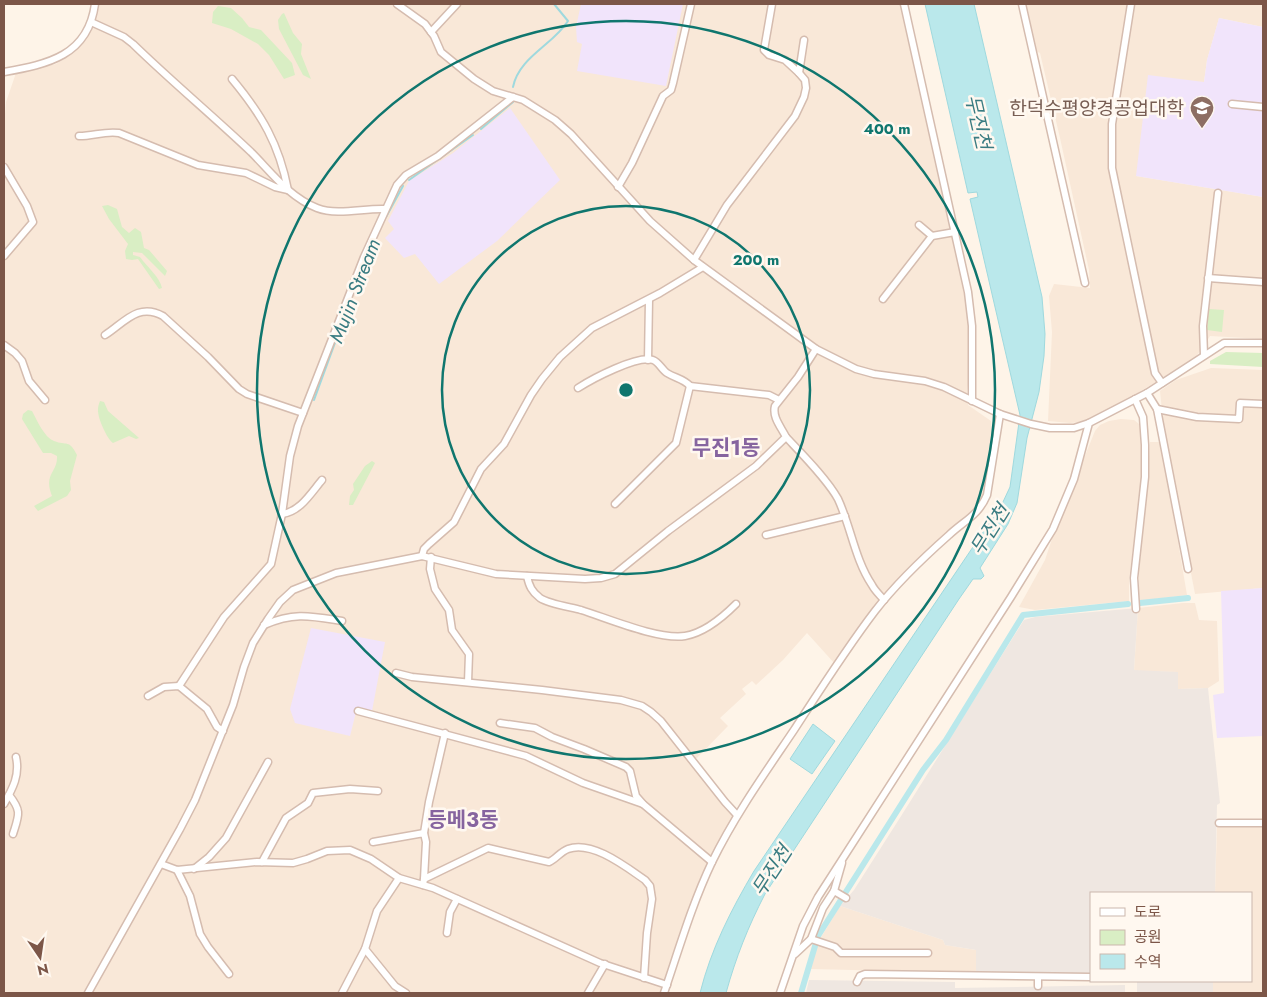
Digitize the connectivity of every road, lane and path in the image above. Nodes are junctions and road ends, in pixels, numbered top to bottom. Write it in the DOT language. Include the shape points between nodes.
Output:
graph roads {
  1 [pos="95,4"];
  2 [pos="397,4"];
  3 [pos="457,4"];
  4 [pos="691,4"];
  5 [pos="772,4"];
  6 [pos="904,4"];
  7 [pos="1022,4"];
  8 [pos="1131,4"];
  9 [pos="91,22"];
  10 [pos="431,32"];
  11 [pos="804,40"];
  12 [pos="4,72"];
  13 [pos="800,74"];
  14 [pos="232,79"];
  15 [pos="514,97"];
  16 [pos="1232,104"];
  17 [pos="1263,107"];
  18 [pos="79,136"];
  19 [pos="4,167"];
  20 [pos="618,186"];
  21 [pos="288,190"];
  22 [pos="1218,193"];
  23 [pos="385,209"];
  24 [pos="919,225"];
  25 [pos="955,232"];
  26 [pos="932,236"];
  27 [pos="4,256"];
  28 [pos="694,260"];
  29 [pos="704,266"];
  30 [pos="1208,278"];
  31 [pos="1263,282"];
  32 [pos="1086,283"];
  33 [pos="883,299"];
  34 [pos="649,300"];
  35 [pos="105,335"];
  36 [pos="1263,343"];
  37 [pos="4,346"];
  38 [pos="816,349"];
  39 [pos="1204,355"];
  40 [pos="648,360"];
  41 [pos="1162,383"];
  42 [pos="690,386"];
  43 [pos="578,388"];
  44 [pos="1147,393"];
  45 [pos="1135,399"];
  46 [pos="45,400"];
  47 [pos="779,400"];
  48 [pos="972,401"];
  49 [pos="1263,404"];
  50 [pos="1157,409"];
  51 [pos="303,413"];
  52 [pos="1000,414"];
  53 [pos="1090,424"];
  54 [pos="786,437"];
  55 [pos="322,480"];
  56 [pos="615,504"];
  57 [pos="282,514"];
  58 [pos="845,516"];
  59 [pos="766,535"];
  60 [pos="422,556"];
  61 [pos="431,557"];
  62 [pos="1188,569"];
  63 [pos="527,576"];
  64 [pos="884,600"];
  65 [pos="736,604"];
  66 [pos="1136,609"];
  67 [pos="342,621"];
  68 [pos="264,625"];
  69 [pos="396,673"];
  70 [pos="468,682"];
  71 [pos="179,686"];
  72 [pos="148,696"];
  73 [pos="358,711"];
  74 [pos="500,723"];
  75 [pos="223,731"];
  76 [pos="444,733"];
  77 [pos="16,757"];
  78 [pos="268,762"];
  79 [pos="378,791"];
  80 [pos="9,795"];
  81 [pos="4,804"];
  82 [pos="643,804"];
  83 [pos="738,815"];
  84 [pos="1219,823"];
  85 [pos="1263,823"];
  86 [pos="424,833"];
  87 [pos="13,834"];
  88 [pos="373,842"];
  89 [pos="845,855"];
  90 [pos="262,862"];
  91 [pos="712,862"];
  92 [pos="161,864"];
  93 [pos="194,869"];
  94 [pos="177,870"];
  95 [pos="399,878"];
  96 [pos="424,882"];
  97 [pos="836,892"];
  98 [pos="846,898"];
  99 [pos="456,899"];
  100 [pos="447,933"];
  101 [pos="815,940"];
  102 [pos="365,949"];
  103 [pos="928,954"];
  104 [pos="792,957"];
  105 [pos="605,964"];
  106 [pos="229,974"];
  107 [pos="1038,977"];
  108 [pos="1090,977"];
  109 [pos="644,978"];
  110 [pos="857,982"];
  111 [pos="667,985"];
  112 [pos="1038,986"];
  113 [pos="88,993"];
  114 [pos="342,993"];
  115 [pos="406,993"];
  116 [pos="588,993"];
  117 [pos="664,993"];
  118 [pos="780,993"];
  1 -- 9 [label="street"];
  2 -- 10 [label="street" via="416,16"];
  3 -- 10 [label="street"];
  4 -- 20 [label="street" via="673,83 663,96"];
  5 -- 13 [label="street" via="764,50 785,60"];
  6 -- 25 [label="street"];
  7 -- 32 [label="street"];
  8 -- 41 [label="street" via="1112,124 1112,168 1155,373"];
  9 -- 12 [label="street" via="80,41 54,60"];
  9 -- 21 [label="street" via="133,44"];
  10 -- 15 [label="street" via="441,52 474,79 493,91"];
  11 -- 13 [label="street"];
  13 -- 28 [label="street" via="806,88 799,110 727,205"];
  14 -- 21 [label="street" via="254,106 272,138"];
  15 -- 20 [label="street" via="555,120"];
  15 -- 23 [label="street" via="438,156 406,175"];
  16 -- 17 [label="street"];
  18 -- 21 [label="street" via="119,132 198,165 246,173"];
  19 -- 27 [label="street" via="27,206 32,222"];
  20 -- 28 [label="street" via="650,221"];
  21 -- 23 [label="street" via="307,203 330,211"];
  22 -- 30 [label="street"];
  23 -- 51 [label="street"];
  24 -- 26 [label="street"];
  25 -- 26 [label="street"];
  25 -- 48 [label="street" via="972,326"];
  26 -- 33 [label="street"];
  28 -- 29 [label="street"];
  29 -- 34 [label="street"];
  29 -- 38 [label="street"];
  30 -- 31 [label="street"];
  30 -- 39 [label="street" via="1203,326"];
  34 -- 40 [label="street"];
  34 -- 60 [label="street" via="592,328 560,357 531,395 504,444 481,469 454,522 424,549"];
  35 -- 51 [label="street" via="132,314 154,311 208,357 239,389"];
  36 -- 39 [label="street" via="1224,343"];
  37 -- 46 [label="street" via="22,361 30,380"];
  38 -- 47 [label="street"];
  38 -- 48 [label="street" via="856,369 925,381"];
  39 -- 41 [label="street"];
  40 -- 42 [label="street" via="653,360"];
  40 -- 43 [label="street" via="611,370"];
  41 -- 44 [label="street"];
  42 -- 47 [label="street" via="769,395"];
  42 -- 56 [label="street" via="676,443"];
  44 -- 45 [label="street"];
  44 -- 50 [label="street"];
  45 -- 53 [label="street"];
  45 -- 66 [label="street" via="1143,417 1145,445 1134,578"];
  47 -- 54 [label="street" via="775,417"];
  48 -- 52 [label="street"];
  49 -- 50 [label="street" via="1240,403 1239,420"];
  50 -- 62 [label="street"];
  51 -- 57 [label="street" via="290,456"];
  52 -- 53 [label="street" via="1050,428"];
  52 -- 64 [label="street" via="987,495 982,507"];
  53 -- 89 [label="street" via="1074,479 1053,529"];
  54 -- 58 [label="street" via="833,490"];
  54 -- 63 [label="street" via="756,466 616,574 601,578"];
  55 -- 57 [label="street" via="298,508"];
  57 -- 71 [label="street" via="271,564 224,618"];
  58 -- 59 [label="street"];
  58 -- 64 [label="street" via="868,578"];
  60 -- 61 [label="street"];
  60 -- 68 [label="street" via="336,573 301,586 280,602"];
  61 -- 63 [label="street" via="496,574"];
  61 -- 70 [label="street" via="435,589 449,610 452,630 469,654"];
  63 -- 65 [label="street" via="530,589 545,600 672,637 694,634"];
  64 -- 83 [label="street"];
  67 -- 68 [label="street" via="300,615"];
  68 -- 75 [label="street" via="244,666"];
  69 -- 70 [label="street"];
  70 -- 83 [label="street" via="621,700 642,706 661,721"];
  71 -- 72 [label="street" via="164,687"];
  71 -- 75 [label="street" via="207,709"];
  73 -- 76 [label="street"];
  74 -- 82 [label="street" via="535,728 626,767 636,796"];
  75 -- 92 [label="street" via="195,800"];
  76 -- 82 [label="street" via="526,756 583,783"];
  76 -- 86 [label="street"];
  77 -- 80 [label="street" via="17,778"];
  78 -- 93 [label="street" via="226,838"];
  79 -- 90 [label="street" via="350,789 313,793 308,803 286,818"];
  80 -- 81 [label="street"];
  80 -- 87 [label="street" via="18,808"];
  82 -- 91 [label="street"];
  83 -- 91 [label="street"];
  84 -- 85 [label="street"];
  86 -- 88 [label="street"];
  86 -- 96 [label="street"];
  89 -- 97 [label="street"];
  89 -- 104 [label="street" via="818,897"];
  90 -- 93 [label="street"];
  90 -- 95 [label="street" via="293,863 327,851 350,850"];
  91 -- 111 [label="street"];
  92 -- 94 [label="street"];
  92 -- 113 [label="street"];
  93 -- 94 [label="street"];
  94 -- 106 [label="street" via="190,896 200,934"];
  95 -- 96 [label="street"];
  95 -- 102 [label="street" via="377,911"];
  96 -- 99 [label="street"];
  96 -- 109 [label="street" via="488,848 549,862 563,851 576,847 603,853 650,886 652,899"];
  97 -- 98 [label="street"];
  97 -- 101 [label="street" via="823,908"];
  99 -- 100 [label="street"];
  99 -- 105 [label="street"];
  101 -- 103 [label="street" via="835,947 841,953"];
  101 -- 104 [label="street"];
  102 -- 114 [label="street"];
  102 -- 115 [label="street" via="395,986"];
  104 -- 118 [label="street"];
  105 -- 109 [label="street"];
  105 -- 116 [label="street"];
  107 -- 108 [label="street"];
  107 -- 110 [label="street" via="865,974"];
  107 -- 112 [label="street"];
  109 -- 111 [label="street"];
  111 -- 117 [label="street"];
}
